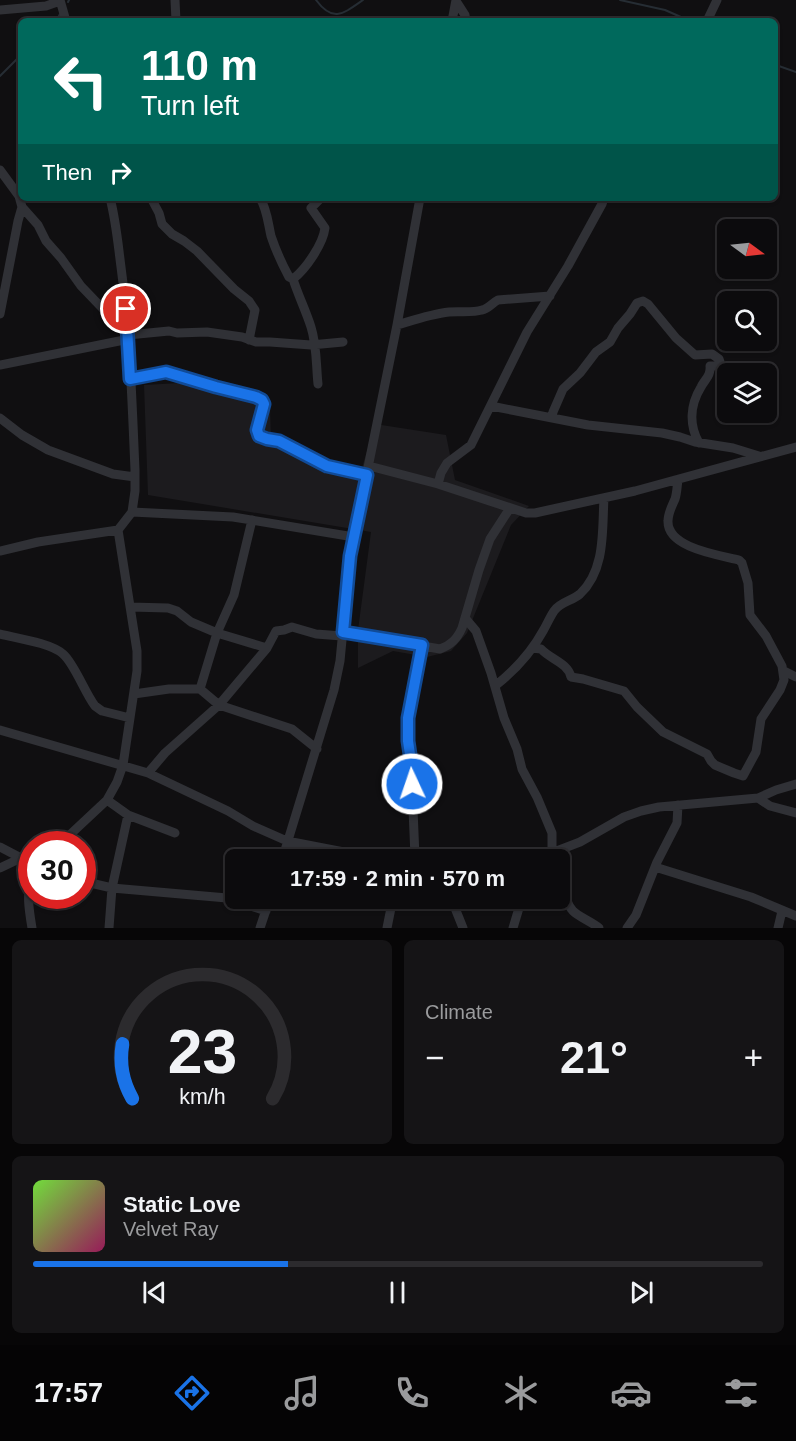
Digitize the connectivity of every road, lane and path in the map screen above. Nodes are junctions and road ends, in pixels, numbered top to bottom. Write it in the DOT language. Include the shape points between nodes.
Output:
graph roads {
  1 [pos="60,0"];
  2 [pos="174,0"];
  3 [pos="717,0"];
  4 [pos="456,1"];
  5 [pos="0,10"];
  6 [pos="65,18"];
  7 [pos="176,18"];
  8 [pos="453,18"];
  9 [pos="466,18"];
  10 [pos="708,18"];
  11 [pos="0,170"];
  12 [pos="18,195"];
  13 [pos="20,201"];
  14 [pos="111,201"];
  15 [pos="153,201"];
  16 [pos="262,201"];
  17 [pos="318,201"];
  18 [pos="419,201"];
  19 [pos="602,203"];
  20 [pos="22,207"];
  21 [pos="293,279"];
  22 [pos="550,296"];
  23 [pos="126,309"];
  24 [pos="0,314"];
  25 [pos="398,325"];
  26 [pos="129,337"];
  27 [pos="249,340"];
  28 [pos="343,342"];
  29 [pos="315,344"];
  30 [pos="0,365"];
  31 [pos="130,379"];
  32 [pos="318,384"];
  33 [pos="491,406"];
  34 [pos="552,417"];
  35 [pos="0,418"];
  36 [pos="699,443"];
  37 [pos="796,447"];
  38 [pos="762,456"];
  39 [pos="368,471"];
  40 [pos="135,477"];
  41 [pos="678,480"];
  42 [pos="438,484"];
  43 [pos="604,498"];
  44 [pos="510,508"];
  45 [pos="132,512"];
  46 [pos="252,520"];
  47 [pos="118,530"];
  48 [pos="354,537"];
  49 [pos="0,551"];
  50 [pos="130,607"];
  51 [pos="465,618"];
  52 [pos="217,633"];
  53 [pos="0,634"];
  54 [pos="343,634"];
  55 [pos="422,645"];
  56 [pos="267,648"];
  57 [pos="532,648"];
  58 [pos="784,671"];
  59 [pos="796,677"];
  60 [pos="495,686"];
  61 [pos="201,689"];
  62 [pos="134,694"];
  63 [pos="219,705"];
  64 [pos="130,718"];
  65 [pos="0,730"];
  66 [pos="317,749"];
  67 [pos="123,765"];
  68 [pos="148,773"];
  69 [pos="796,784"];
  70 [pos="758,798"];
  71 [pos="106,800"];
  72 [pos="678,805"];
  73 [pos="796,813"];
  74 [pos="128,815"];
  75 [pos="74,831"];
  76 [pos="175,832"];
  77 [pos="287,841"];
  78 [pos="0,847"];
  79 [pos="285,849"];
  80 [pos="328,849"];
  81 [pos="416,849"];
  82 [pos="553,849"];
  83 [pos="566,849"];
  84 [pos="18,856"];
  85 [pos="18,859"];
  86 [pos="655,867"];
  87 [pos="0,868"];
  88 [pos="96,884"];
  89 [pos="112,888"];
  90 [pos="570,906"];
  91 [pos="29,909"];
  92 [pos="391,909"];
  93 [pos="455,909"];
  94 [pos="519,909"];
  95 [pos="782,910"];
  96 [pos="266,911"];
  97 [pos="796,916"];
  98 [pos="32,928"];
  99 [pos="109,928"];
  100 [pos="260,928"];
  101 [pos="387,928"];
  102 [pos="463,928"];
  103 [pos="513,928"];
  104 [pos="599,928"];
  105 [pos="627,928"];
  106 [pos="778,928"];
  1 -- 5 [label="street" via="46,6"];
  1 -- 6 [label="street"];
  2 -- 7 [label="street"];
  3 -- 10 [label="street"];
  4 -- 8 [label="street"];
  4 -- 9 [label="street"];
  11 -- 12 [label="street"];
  13 -- 20 [label="street"];
  14 -- 23 [label="street"];
  15 -- 27 [label="street" via="162,224 249,301 255,310"];
  16 -- 21 [label="street" via="280,260"];
  17 -- 21 [label="street" via="311,208 325,228 324,236"];
  18 -- 25 [label="street"];
  19 -- 22 [label="street"];
  20 -- 23 [label="street" via="81,286 105,311"];
  20 -- 24 [label="street"];
  21 -- 29 [label="street"];
  22 -- 25 [label="street" via="498,300 480,311 448,312"];
  22 -- 33 [label="street" via="527,332"];
  23 -- 26 [label="street"];
  25 -- 39 [label="street"];
  26 -- 27 [label="street" via="169,331 207,332"];
  26 -- 30 [label="street"];
  26 -- 31 [label="street"];
  27 -- 29 [label="street"];
  28 -- 29 [label="street"];
  29 -- 32 [label="street"];
  31 -- 39 [label="street" via="166,372 256,397 264,404 259,436 279,441 327,466"];
  31 -- 40 [label="street"];
  33 -- 34 [label="street"];
  33 -- 42 [label="street" via="471,445 447,463"];
  34 -- 36 [label="street" via="680,436"];
  34 -- 36 [label="street" via="563,389 610,342 637,303 643,301 695,355 712,354 719,359 716,366 710,366 711,372 692,408 694,434"];
  35 -- 40 [label="street" via="48,450 113,474"];
  36 -- 38 [label="street"];
  37 -- 38 [label="street"];
  38 -- 41 [label="street"];
  39 -- 42 [label="street"];
  39 -- 48 [label="street"];
  40 -- 45 [label="street"];
  41 -- 43 [label="street"];
  41 -- 58 [label="street" via="667,524 674,538 742,563 750,615"];
  42 -- 44 [label="street"];
  43 -- 44 [label="street" via="535,513"];
  43 -- 57 [label="street" via="603,536 595,572 581,593 555,609"];
  44 -- 51 [label="street" via="490,539"];
  45 -- 46 [label="street"];
  45 -- 47 [label="street"];
  46 -- 48 [label="street"];
  46 -- 52 [label="street" via="234,595"];
  47 -- 49 [label="street"];
  47 -- 50 [label="street"];
  48 -- 54 [label="street"];
  50 -- 52 [label="street" via="168,608"];
  50 -- 62 [label="street" via="137,651"];
  51 -- 55 [label="street" via="459,636 447,646 440,649"];
  51 -- 60 [label="street" via="476,631"];
  52 -- 56 [label="street"];
  52 -- 61 [label="street"];
  53 -- 64 [label="street" via="63,653 95,706"];
  54 -- 55 [label="street"];
  54 -- 56 [label="street" via="316,634 292,627 276,631"];
  54 -- 66 [label="street" via="334,690"];
  55 -- 81 [label="street" via="408,718"];
  56 -- 63 [label="street"];
  57 -- 58 [label="street" via="541,649 560,663 571,677 624,691 663,732 707,754 715,765 743,776 756,752 761,719 780,690"];
  57 -- 60 [label="street" via="512,673"];
  58 -- 59 [label="street"];
  60 -- 82 [label="street" via="522,769 552,833"];
  61 -- 62 [label="street"];
  61 -- 63 [label="street"];
  62 -- 64 [label="street"];
  63 -- 66 [label="street" via="292,729"];
  63 -- 68 [label="street"];
  64 -- 67 [label="street"];
  65 -- 67 [label="street"];
  66 -- 77 [label="street"];
  67 -- 68 [label="street"];
  67 -- 71 [label="street"];
  68 -- 77 [label="street"];
  69 -- 70 [label="street"];
  70 -- 72 [label="street"];
  70 -- 73 [label="street" via="770,806"];
  71 -- 74 [label="street"];
  71 -- 75 [label="street"];
  72 -- 83 [label="street" via="624,817"];
  72 -- 86 [label="street" via="676,823"];
  74 -- 76 [label="street"];
  74 -- 89 [label="street"];
  77 -- 79 [label="street"];
  77 -- 80 [label="street"];
  78 -- 84 [label="street"];
  85 -- 87 [label="street"];
  86 -- 95 [label="street"];
  86 -- 105 [label="street"];
  88 -- 89 [label="street"];
  89 -- 96 [label="street" via="227,898"];
  89 -- 99 [label="street"];
  90 -- 104 [label="street"];
  91 -- 98 [label="street"];
  92 -- 101 [label="street"];
  93 -- 102 [label="street"];
  94 -- 103 [label="street"];
  95 -- 97 [label="street"];
  95 -- 106 [label="street"];
  96 -- 100 [label="street"];
}
